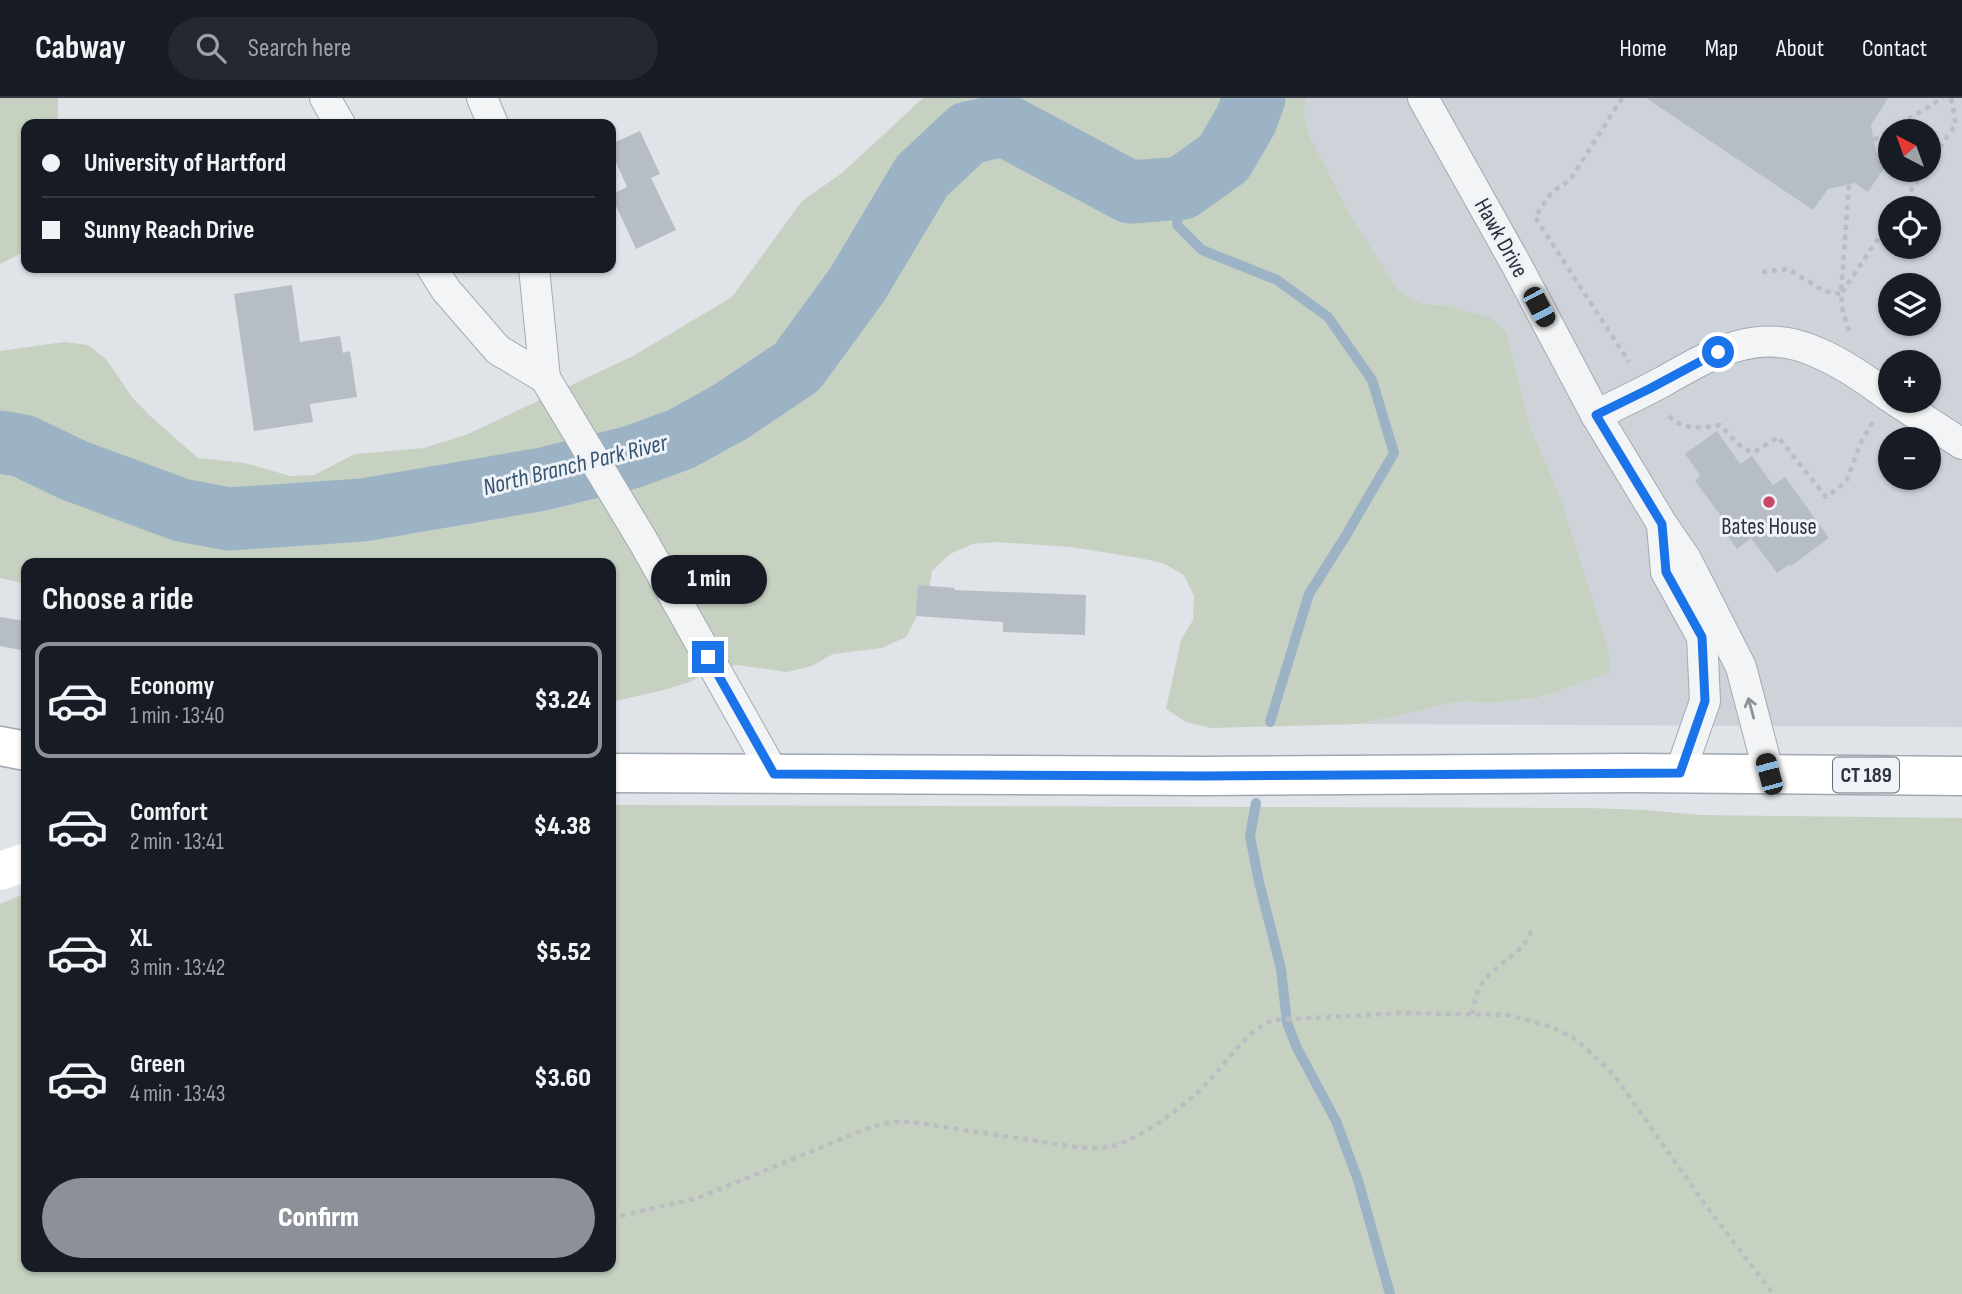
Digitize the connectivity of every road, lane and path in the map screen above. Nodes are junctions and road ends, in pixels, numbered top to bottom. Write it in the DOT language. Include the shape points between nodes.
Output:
graph roads {
  1 [pos="325,98"];
  2 [pos="482,98"];
  3 [pos="1423,98"];
  4 [pos="1622,98"];
  5 [pos="1943,98"];
  6 [pos="1951,98"];
  7 [pos="338,119"];
  8 [pos="491,119"];
  9 [pos="1874,140"];
  10 [pos="1941,145"];
  11 [pos="1849,184"];
  12 [pos="1878,239"];
  13 [pos="1762,272"];
  14 [pos="435,273"];
  15 [pos="534,273"];
  16 [pos="1840,294"];
  17 [pos="1851,337"];
  18 [pos="1631,364"];
  19 [pos="545,378"];
  20 [pos="1878,395"];
  21 [pos="1882,413"];
  22 [pos="1905,413"];
  23 [pos="1596,415"];
  24 [pos="1668,415"];
  25 [pos="1962,444"];
  26 [pos="1662,524"];
  27 [pos="0,746"];
  28 [pos="21,750"];
  29 [pos="616,773"];
  30 [pos="1680,773"];
  31 [pos="774,774"];
  32 [pos="1769,774"];
  33 [pos="1962,776"];
  34 [pos="21,864"];
  35 [pos="0,872"];
  36 [pos="1531,931"];
  37 [pos="1472,1014"];
  38 [pos="616,1217"];
  39 [pos="1773,1294"];
  1 -- 7 [label="street"];
  2 -- 8 [label="street"];
  3 -- 23 [label="street, Hawk Drive"];
  4 -- 18 [label="path" via="1570,180 1552,192 1535,217"];
  5 -- 9 [label="path"];
  6 -- 10 [label="path" via="1956,124"];
  11 -- 16 [label="path"];
  12 -- 16 [label="path"];
  13 -- 16 [label="path" via="1788,269 1824,291"];
  14 -- 19 [label="street" via="498,350"];
  15 -- 19 [label="street"];
  16 -- 17 [label="path"];
  19 -- 31 [label="street"];
  20 -- 23 [label="street" via="1854,372 1814,351 1757,342 1718,352"];
  21 -- 24 [label="path" via="1862,440 1846,482 1826,497 1778,437 1754,452 1743,449 1720,425 1694,429"];
  22 -- 25 [label="street"];
  23 -- 26 [label="street, Hawk Drive"];
  26 -- 30 [label="street, Hawk Drive" via="1666,572 1702,637 1705,701"];
  32 -- 26 [label="street, Hawk Drive, one-way" via="1741,667 1686,559"];
  27 -- 28 [label="main road"];
  29 -- 31 [label="main road, CT 189"];
  30 -- 31 [label="main road, CT 189"];
  30 -- 32 [label="main road, CT 189"];
  32 -- 33 [label="main road, CT 189"];
  34 -- 35 [label="main road"];
  36 -- 37 [label="path" via="1521,948 1480,985"];
  37 -- 38 [label="path" via="1273,1020 1259,1026 1187,1101 1129,1140 1110,1146 1075,1147 892,1122 698,1198"];
  37 -- 39 [label="path" via="1509,1015 1552,1027 1592,1052 1622,1084"];
}
